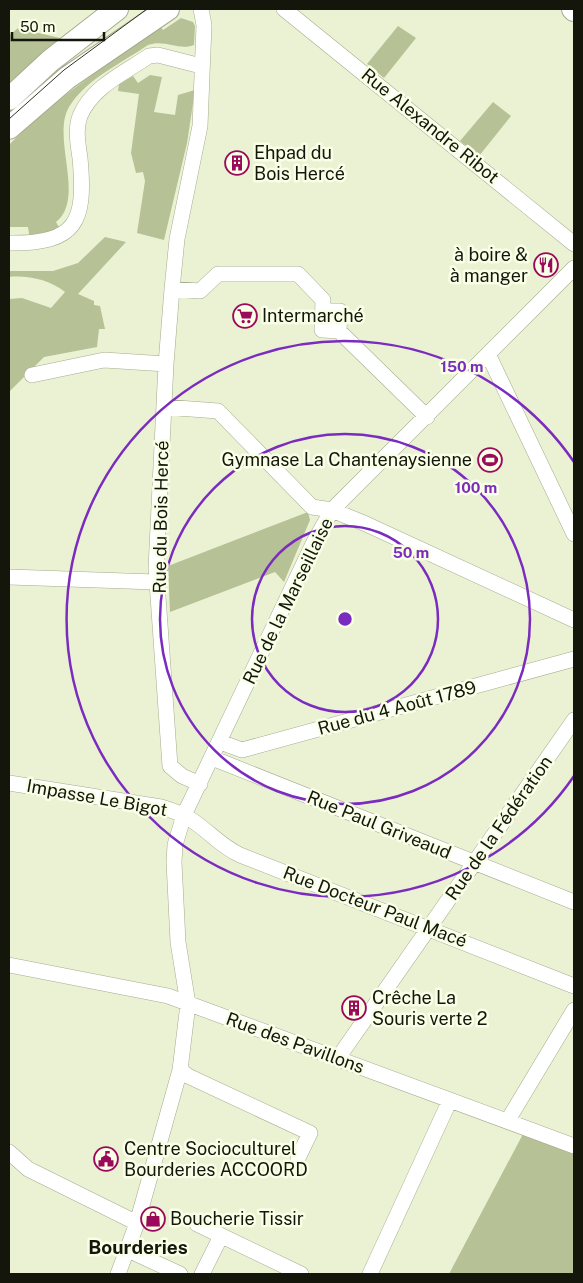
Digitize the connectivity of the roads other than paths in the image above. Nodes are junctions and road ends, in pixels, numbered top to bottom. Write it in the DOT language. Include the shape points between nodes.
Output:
graph roads {
  1 [pos="117,9"];
  2 [pos="168,9"];
  3 [pos="201,9"];
  4 [pos="284,9"];
  5 [pos="201,66"];
  6 [pos="9,99"];
  7 [pos="9,128"];
  8 [pos="9,243"];
  9 [pos="574,244"];
  10 [pos="574,268"];
  11 [pos="172,289"];
  12 [pos="488,354"];
  13 [pos="166,364"];
  14 [pos="32,375"];
  15 [pos="164,407"];
  16 [pos="427,417"];
  17 [pos="332,510"];
  18 [pos="574,534"];
  19 [pos="9,577"];
  20 [pos="156,582"];
  21 [pos="574,620"];
  22 [pos="574,659"];
  23 [pos="574,720"];
  24 [pos="220,742"];
  25 [pos="212,758"];
  26 [pos="9,783"];
  27 [pos="200,784"];
  28 [pos="184,815"];
  29 [pos="475,863"];
  30 [pos="574,902"];
  31 [pos="429,928"];
  32 [pos="9,965"];
  33 [pos="574,986"];
  34 [pos="188,1004"];
  35 [pos="574,1010"];
  36 [pos="338,1058"];
  37 [pos="180,1070"];
  38 [pos="450,1100"];
  39 [pos="508,1120"];
  40 [pos="574,1146"];
  41 [pos="9,1152"];
  42 [pos="298,1158"];
  43 [pos="137,1223"];
  44 [pos="197,1224"];
  45 [pos="221,1236"];
  46 [pos="128,1250"];
  47 [pos="118,1274"];
  48 [pos="180,1274"];
  49 [pos="202,1274"];
  50 [pos="301,1274"];
  51 [pos="370,1274"];
  1 -- 6 [label="main road" via="50,61"];
  2 -- 7 [label="main road" via="67,78"];
  3 -- 5 [label="street, Rue du Bois Hercé" via="204,25"];
  4 -- 9 [label="street, Rue Alexandre Ribot"];
  5 -- 8 [label="street" via="158,55 149,56 100,89 85,106 78,125 83,186 79,213 56,239"];
  5 -- 11 [label="street, Rue du Bois Hercé" via="200,126 177,239"];
  10 -- 12 [label="street, Rue de la Marseillaise"];
  11 -- 13 [label="street, Rue du Bois Hercé"];
  11 -- 16 [label="street" via="200,292 218,274 298,274 323,300 323,311 340,311 339,331"];
  12 -- 16 [label="street, Rue de la Marseillaise"];
  12 -- 18 [label="street"];
  13 -- 14 [label="street" via="104,360"];
  13 -- 15 [label="street, Rue du Bois Hercé"];
  15 -- 17 [label="street" via="218,411 312,507"];
  15 -- 20 [label="street, Rue du Bois Hercé"];
  16 -- 17 [label="street, Rue de la Marseillaise"];
  17 -- 21 [label="street"];
  17 -- 24 [label="street, Rue de la Marseillaise"];
  19 -- 20 [label="street"];
  20 -- 27 [label="street, Rue du Bois Hercé" via="170,766"];
  22 -- 24 [label="street, Rue du 4 Août 1789" via="242,750"];
  23 -- 29 [label="street, Rue de la Fédération"];
  24 -- 25 [label="street, Rue de la Marseillaise"];
  25 -- 27 [label="street, Rue de la Marseillaise"];
  25 -- 29 [label="street, Rue Paul Griveaud"];
  26 -- 28 [label="street, Impasse Le Bigot" via="161,808"];
  27 -- 28 [label="street"];
  28 -- 31 [label="street, Rue Docteur Paul Macé" via="225,848"];
  28 -- 34 [label="street" via="175,845 174,879 178,942"];
  29 -- 30 [label="street, Rue Paul Griveaud"];
  29 -- 31 [label="street, Rue de la Fédération"];
  31 -- 33 [label="street, Rue Docteur Paul Macé"];
  31 -- 36 [label="street, Rue de la Fédération"];
  32 -- 34 [label="street, Rue des Pavillons" via="168,996"];
  34 -- 36 [label="street, Rue des Pavillons"];
  34 -- 37 [label="street"];
  35 -- 39 [label="street"];
  36 -- 38 [label="street, Rue des Pavillons"];
  37 -- 42 [label="street" via="310,1133"];
  37 -- 43 [label="street"];
  38 -- 39 [label="street, Rue des Pavillons"];
  38 -- 51 [label="street"];
  39 -- 40 [label="street, Rue des Pavillons"];
  41 -- 43 [label="street" via="28,1169"];
  43 -- 46 [label="street"];
  44 -- 45 [label="street"];
  45 -- 49 [label="street"];
  45 -- 50 [label="street"];
  46 -- 47 [label="street"];
  46 -- 48 [label="street"];
}
